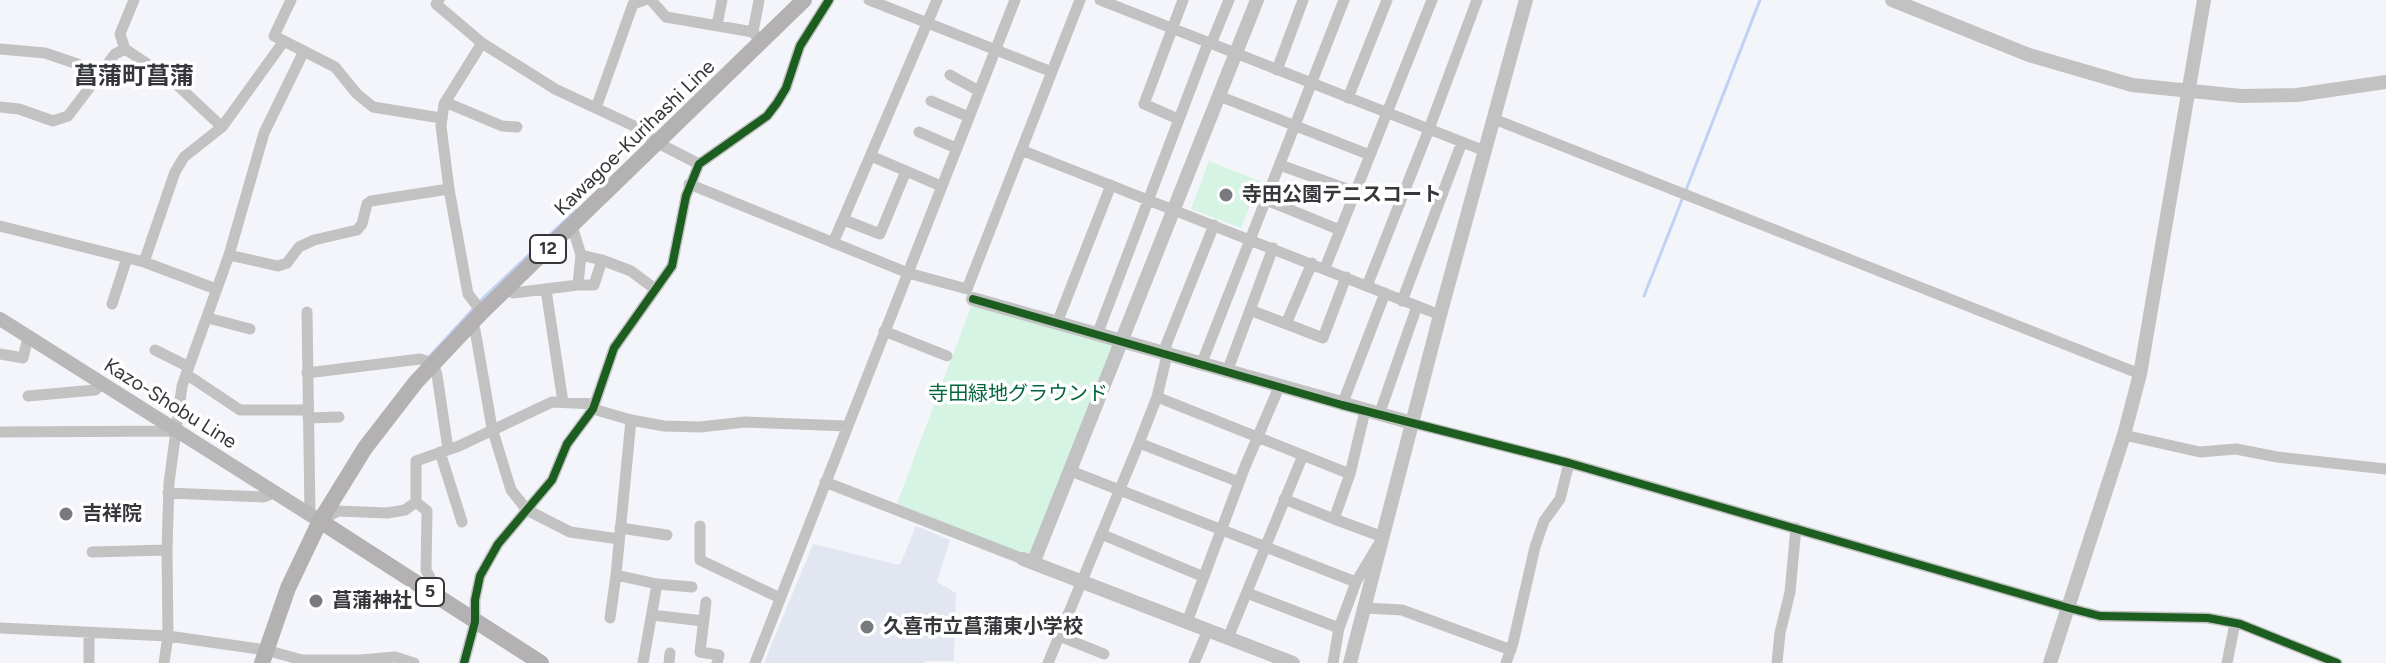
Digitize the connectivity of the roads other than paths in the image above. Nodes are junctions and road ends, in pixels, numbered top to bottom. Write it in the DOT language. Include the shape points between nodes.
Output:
graph roads {
  1 [pos="134,0"];
  2 [pos="291,0"];
  3 [pos="439,0"];
  4 [pos="644,0"];
  5 [pos="651,0"];
  6 [pos="722,0"];
  7 [pos="759,0"];
  8 [pos="804,0"];
  9 [pos="829,0"];
  10 [pos="869,0"];
  11 [pos="937,0"];
  12 [pos="1015,0"];
  13 [pos="1080,0"];
  14 [pos="1100,0"];
  15 [pos="1183,0"];
  16 [pos="1229,0"];
  17 [pos="1257,0"];
  18 [pos="1303,0"];
  19 [pos="1344,0"];
  20 [pos="1387,0"];
  21 [pos="1432,0"];
  22 [pos="1477,0"];
  23 [pos="1526,0"];
  24 [pos="1892,0"];
  25 [pos="2204,0"];
  26 [pos="928,22"];
  27 [pos="717,25"];
  28 [pos="1172,29"];
  29 [pos="757,38"];
  30 [pos="284,41"];
  31 [pos="482,43"];
  32 [pos="1210,43"];
  33 [pos="0,49"];
  34 [pos="125,49"];
  35 [pos="996,49"];
  36 [pos="304,51"];
  37 [pos="1236,54"];
  38 [pos="1277,70"];
  39 [pos="101,72"];
  40 [pos="1052,72"];
  41 [pos="950,75"];
  42 [pos="2386,82"];
  43 [pos="1312,84"];
  44 [pos="979,91"];
  45 [pos="2187,92"];
  46 [pos="1219,96"];
  47 [pos="1348,98"];
  48 [pos="931,101"];
  49 [pos="445,102"];
  50 [pos="0,107"];
  51 [pos="596,108"];
  52 [pos="1387,113"];
  53 [pos="969,117"];
  54 [pos="441,118"];
  55 [pos="1178,119"];
  56 [pos="1494,119"];
  57 [pos="1295,126"];
  58 [pos="222,127"];
  59 [pos="517,127"];
  60 [pos="1429,129"];
  61 [pos="919,132"];
  62 [pos="1462,142"];
  63 [pos="658,143"];
  64 [pos="956,148"];
  65 [pos="1021,150"];
  66 [pos="1485,151"];
  67 [pos="1370,155"];
  68 [pos="871,156"];
  69 [pos="699,164"];
  70 [pos="1280,165"];
  71 [pos="906,171"];
  72 [pos="689,184"];
  73 [pos="1111,185"];
  74 [pos="941,186"];
  75 [pos="449,189"];
  76 [pos="1355,192"];
  77 [pos="1147,199"];
  78 [pos="1266,200"];
  79 [pos="1174,210"];
  80 [pos="844,220"];
  81 [pos="1214,225"];
  82 [pos="0,226"];
  83 [pos="572,226"];
  84 [pos="1340,230"];
  85 [pos="1251,239"];
  86 [pos="833,243"];
  87 [pos="1273,248"];
  88 [pos="229,255"];
  89 [pos="581,255"];
  90 [pos="127,258"];
  91 [pos="602,260"];
  92 [pos="144,262"];
  93 [pos="1312,263"];
  94 [pos="1325,268"];
  95 [pos="908,273"];
  96 [pos="1346,277"];
  97 [pos="578,285"];
  98 [pos="1367,286"];
  99 [pos="216,289"];
  100 [pos="506,289"];
  101 [pos="655,289"];
  102 [pos="546,290"];
  103 [pos="1385,293"];
  104 [pos="973,299"];
  105 [pos="1402,301"];
  106 [pos="112,304"];
  107 [pos="1417,306"];
  108 [pos="1250,310"];
  109 [pos="307,312"];
  110 [pos="1440,315"];
  111 [pos="208,318"];
  112 [pos="476,318"];
  113 [pos="0,319"];
  114 [pos="1057,323"];
  115 [pos="1286,324"];
  116 [pos="250,329"];
  117 [pos="884,331"];
  118 [pos="1097,335"];
  119 [pos="28,337"];
  120 [pos="1122,342"];
  121 [pos="155,350"];
  122 [pos="0,354"];
  123 [pos="1167,355"];
  124 [pos="947,356"];
  125 [pos="433,363"];
  126 [pos="1201,365"];
  127 [pos="188,370"];
  128 [pos="1227,372"];
  129 [pos="307,373"];
  130 [pos="2140,374"];
  131 [pos="102,384"];
  132 [pos="1279,387"];
  133 [pos="28,396"];
  134 [pos="1157,397"];
  135 [pos="563,402"];
  136 [pos="1342,405"];
  137 [pos="594,406"];
  138 [pos="1372,413"];
  139 [pos="308,414"];
  140 [pos="339,417"];
  141 [pos="631,420"];
  142 [pos="1412,423"];
  143 [pos="846,426"];
  144 [pos="492,428"];
  145 [pos="176,431"];
  146 [pos="0,432"];
  147 [pos="2124,435"];
  148 [pos="1258,436"];
  149 [pos="1139,443"];
  150 [pos="444,450"];
  151 [pos="1303,455"];
  152 [pos="1569,463"];
  153 [pos="2386,469"];
  154 [pos="1071,471"];
  155 [pos="1350,474"];
  156 [pos="825,482"];
  157 [pos="1239,482"];
  158 [pos="1120,490"];
  159 [pos="168,493"];
  160 [pos="274,493"];
  161 [pos="1284,499"];
  162 [pos="416,502"];
  163 [pos="527,510"];
  164 [pos="315,518"];
  165 [pos="1334,519"];
  166 [pos="462,522"];
  167 [pos="700,526"];
  168 [pos="1796,528"];
  169 [pos="1222,530"];
  170 [pos="620,534"];
  171 [pos="1101,534"];
  172 [pos="667,535"];
  173 [pos="1383,537"];
  174 [pos="1267,547"];
  175 [pos="167,550"];
  176 [pos="92,552"];
  177 [pos="1028,560"];
  178 [pos="616,575"];
  179 [pos="1204,577"];
  180 [pos="1081,581"];
  181 [pos="1356,582"];
  182 [pos="657,584"];
  183 [pos="692,587"];
  184 [pos="1247,593"];
  185 [pos="780,598"];
  186 [pos="441,599"];
  187 [pos="706,602"];
  188 [pos="1365,608"];
  189 [pos="2069,608"];
  190 [pos="652,615"];
  191 [pos="610,618"];
  192 [pos="703,621"];
  193 [pos="475,622"];
  194 [pos="1187,622"];
  195 [pos="2235,623"];
  196 [pos="0,628"];
  197 [pos="1339,628"];
  198 [pos="1208,630"];
  199 [pos="89,634"];
  200 [pos="168,636"];
  201 [pos="1059,636"];
  202 [pos="1228,638"];
  203 [pos="1511,650"];
  204 [pos="1104,654"];
  205 [pos="264,656"];
  206 [pos="301,661"];
  207 [pos="89,663"];
  208 [pos="164,663"];
  209 [pos="414,663"];
  210 [pos="464,663"];
  211 [pos="541,663"];
  212 [pos="643,663"];
  213 [pos="717,663"];
  214 [pos="755,663"];
  215 [pos="1048,663"];
  216 [pos="1194,663"];
  217 [pos="1293,663"];
  218 [pos="1333,663"];
  219 [pos="1350,663"];
  220 [pos="1506,663"];
  221 [pos="1777,663"];
  222 [pos="2050,663"];
  223 [pos="2227,663"];
  224 [pos="2337,663"];
  1 -- 34 [label="street" via="120,34"];
  2 -- 30 [label="street" via="274,36"];
  3 -- 31 [label="street" via="436,4"];
  4 -- 51 [label="street" via="633,4"];
  5 -- 27 [label="street" via="666,17"];
  6 -- 27 [label="street"];
  7 -- 29 [label="street"];
  8 -- 29 [label="main road, Kawagoe-Kurihashi Line / 12"];
  9 -- 69 [label="street" via="767,116"];
  10 -- 26 [label="street"];
  11 -- 26 [label="street"];
  12 -- 35 [label="street"];
  13 -- 40 [label="street"];
  14 -- 28 [label="street"];
  15 -- 28 [label="street"];
  16 -- 32 [label="street"];
  17 -- 37 [label="street"];
  18 -- 38 [label="street"];
  19 -- 43 [label="street"];
  20 -- 47 [label="street"];
  21 -- 52 [label="street"];
  22 -- 60 [label="street"];
  23 -- 56 [label="street"];
  24 -- 45 [label="street" via="2051,62 2132,85"];
  25 -- 45 [label="street"];
  26 -- 35 [label="street"];
  26 -- 68 [label="street"];
  27 -- 29 [label="street"];
  28 -- 32 [label="street"];
  28 -- 55 [label="street" via="1144,104"];
  29 -- 63 [label="main road, Kawagoe-Kurihashi Line / 12"];
  30 -- 36 [label="street"];
  30 -- 58 [label="street"];
  31 -- 49 [label="street"];
  31 -- 51 [label="street"];
  32 -- 37 [label="street"];
  32 -- 55 [label="street"];
  33 -- 39 [label="street" via="45,53"];
  34 -- 39 [label="street"];
  34 -- 58 [label="street" via="173,81"];
  35 -- 40 [label="street"];
  35 -- 44 [label="street"];
  36 -- 54 [label="street" via="335,67 373,107"];
  36 -- 88 [label="street" via="264,133"];
  37 -- 38 [label="street"];
  37 -- 46 [label="street"];
  38 -- 43 [label="street"];
  39 -- 50 [label="street" via="68,116 53,121"];
  40 -- 65 [label="street"];
  41 -- 44 [label="street"];
  42 -- 45 [label="street" via="2297,95"];
  43 -- 47 [label="street"];
  43 -- 57 [label="street"];
  44 -- 53 [label="street"];
  45 -- 130 [label="street"];
  46 -- 57 [label="street"];
  46 -- 79 [label="street"];
  47 -- 52 [label="street"];
  48 -- 53 [label="street"];
  49 -- 54 [label="street"];
  49 -- 59 [label="street"];
  51 -- 63 [label="street"];
  52 -- 60 [label="street"];
  52 -- 67 [label="street"];
  53 -- 64 [label="street"];
  54 -- 75 [label="street"];
  55 -- 77 [label="street"];
  56 -- 66 [label="street"];
  56 -- 130 [label="street"];
  57 -- 67 [label="street"];
  57 -- 70 [label="street"];
  58 -- 92 [label="street" via="184,157 175,172"];
  60 -- 62 [label="street"];
  60 -- 98 [label="street"];
  61 -- 64 [label="street"];
  62 -- 66 [label="street"];
  62 -- 105 [label="street"];
  63 -- 69 [label="street"];
  63 -- 83 [label="main road, Kawagoe-Kurihashi Line / 12"];
  64 -- 74 [label="street"];
  65 -- 73 [label="street"];
  65 -- 95 [label="street" via="967,289"];
  66 -- 110 [label="street"];
  67 -- 76 [label="street"];
  68 -- 71 [label="street"];
  68 -- 80 [label="street"];
  69 -- 72 [label="street"];
  70 -- 76 [label="street"];
  70 -- 78 [label="street"];
  71 -- 74 [label="street"];
  71 -- 80 [label="street" via="880,234"];
  72 -- 86 [label="street"];
  72 -- 101 [label="street" via="672,266"];
  73 -- 77 [label="street"];
  73 -- 114 [label="street"];
  74 -- 95 [label="street"];
  75 -- 88 [label="street" via="371,201 357,230 314,240 278,266"];
  75 -- 112 [label="street"];
  76 -- 84 [label="street"];
  77 -- 79 [label="street"];
  77 -- 118 [label="street"];
  78 -- 84 [label="street"];
  78 -- 85 [label="street"];
  79 -- 81 [label="street"];
  79 -- 120 [label="street"];
  80 -- 86 [label="street"];
  81 -- 85 [label="street"];
  81 -- 123 [label="street" via="1166,345"];
  82 -- 90 [label="street"];
  83 -- 89 [label="street"];
  83 -- 100 [label="main road, Kawagoe-Kurihashi Line / 12"];
  84 -- 94 [label="street"];
  85 -- 87 [label="street"];
  85 -- 126 [label="street"];
  86 -- 95 [label="street"];
  87 -- 93 [label="street"];
  87 -- 108 [label="street"];
  88 -- 99 [label="street"];
  89 -- 91 [label="street"];
  89 -- 97 [label="street"];
  90 -- 92 [label="street"];
  90 -- 106 [label="street"];
  91 -- 97 [label="street" via="594,285"];
  91 -- 101 [label="street" via="631,271"];
  92 -- 99 [label="street"];
  93 -- 94 [label="street"];
  93 -- 115 [label="street"];
  94 -- 96 [label="street"];
  95 -- 117 [label="street"];
  96 -- 98 [label="street"];
  96 -- 115 [label="street" via="1323,338"];
  97 -- 102 [label="street"];
  98 -- 103 [label="street"];
  99 -- 111 [label="street"];
  100 -- 102 [label="street"];
  100 -- 112 [label="main road, Kawagoe-Kurihashi Line / 12"];
  101 -- 137 [label="street" via="614,348"];
  102 -- 135 [label="street"];
  103 -- 105 [label="street"];
  103 -- 136 [label="street"];
  104 -- 114 [label="street"];
  105 -- 107 [label="street"];
  107 -- 110 [label="street"];
  107 -- 138 [label="street"];
  108 -- 115 [label="street"];
  108 -- 128 [label="street"];
  109 -- 129 [label="street"];
  110 -- 142 [label="street"];
  111 -- 116 [label="street"];
  111 -- 127 [label="street"];
  112 -- 125 [label="main road, Kawagoe-Kurihashi Line / 12"];
  112 -- 144 [label="street"];
  113 -- 119 [label="main road, Kazo-Shobu Line"];
  114 -- 118 [label="street"];
  117 -- 124 [label="street"];
  117 -- 143 [label="street"];
  118 -- 120 [label="street"];
  119 -- 122 [label="street" via="23,358"];
  119 -- 131 [label="main road, Kazo-Shobu Line"];
  120 -- 123 [label="street"];
  120 -- 154 [label="street"];
  121 -- 127 [label="street"];
  123 -- 126 [label="street"];
  123 -- 134 [label="street"];
  125 -- 129 [label="street" via="420,359"];
  125 -- 150 [label="street"];
  125 -- 164 [label="main road, Kawagoe-Kurihashi Line / 12"];
  126 -- 128 [label="street"];
  127 -- 139 [label="street" via="240,410"];
  127 -- 145 [label="street"];
  128 -- 132 [label="street"];
  129 -- 139 [label="street"];
  130 -- 147 [label="street"];
  131 -- 133 [label="street" via="95,390"];
  131 -- 145 [label="main road, Kazo-Shobu Line"];
  132 -- 136 [label="street"];
  132 -- 148 [label="street"];
  134 -- 148 [label="street"];
  134 -- 149 [label="street"];
  135 -- 137 [label="street"];
  135 -- 144 [label="street"];
  136 -- 138 [label="street"];
  137 -- 141 [label="street"];
  137 -- 163 [label="street" via="567,444 552,480"];
  138 -- 142 [label="street"];
  138 -- 155 [label="street"];
  139 -- 140 [label="street"];
  139 -- 164 [label="street"];
  141 -- 143 [label="street" via="664,426"];
  141 -- 170 [label="street"];
  142 -- 152 [label="street"];
  142 -- 173 [label="street"];
  143 -- 156 [label="street"];
  144 -- 150 [label="street"];
  144 -- 163 [label="street" via="511,490"];
  145 -- 146 [label="street"];
  145 -- 159 [label="street"];
  145 -- 160 [label="main road, Kazo-Shobu Line"];
  147 -- 153 [label="street" via="2200,452 2236,449"];
  147 -- 189 [label="street"];
  148 -- 151 [label="street"];
  148 -- 157 [label="street"];
  149 -- 157 [label="street"];
  149 -- 158 [label="street"];
  150 -- 162 [label="street" via="416,461"];
  150 -- 166 [label="street"];
  151 -- 155 [label="street"];
  151 -- 161 [label="street"];
  152 -- 168 [label="street"];
  152 -- 203 [label="street" via="1560,499 1544,521 1535,547"];
  154 -- 158 [label="street"];
  154 -- 177 [label="street"];
  155 -- 165 [label="street"];
  156 -- 177 [label="street"];
  156 -- 185 [label="street"];
  157 -- 169 [label="street"];
  158 -- 169 [label="street"];
  158 -- 171 [label="street"];
  159 -- 160 [label="street"];
  159 -- 175 [label="street"];
  160 -- 164 [label="main road, Kazo-Shobu Line"];
  161 -- 165 [label="street"];
  161 -- 174 [label="street"];
  162 -- 164 [label="street" via="387,513 338,511"];
  162 -- 186 [label="street" via="427,511 426,570"];
  163 -- 170 [label="street" via="570,532"];
  163 -- 193 [label="street" via="480,576"];
  164 -- 186 [label="main road, 5"];
  164 -- 205 [label="main road, Kawagoe-Kurihashi Line / 12"];
  165 -- 173 [label="street"];
  167 -- 185 [label="street" via="700,560"];
  168 -- 189 [label="street"];
  168 -- 221 [label="street"];
  169 -- 174 [label="street"];
  169 -- 179 [label="street"];
  170 -- 172 [label="street"];
  170 -- 178 [label="street"];
  171 -- 179 [label="street"];
  171 -- 180 [label="street"];
  173 -- 181 [label="street"];
  173 -- 188 [label="street"];
  174 -- 181 [label="street"];
  174 -- 184 [label="street"];
  175 -- 176 [label="street"];
  175 -- 200 [label="street"];
  177 -- 180 [label="street"];
  178 -- 182 [label="street"];
  178 -- 191 [label="street"];
  179 -- 194 [label="street"];
  180 -- 194 [label="street"];
  180 -- 201 [label="street"];
  181 -- 197 [label="street"];
  182 -- 183 [label="street"];
  182 -- 190 [label="street"];
  184 -- 197 [label="street"];
  184 -- 202 [label="street"];
  185 -- 214 [label="street"];
  186 -- 193 [label="main road, 5"];
  187 -- 192 [label="street"];
  188 -- 203 [label="street" via="1402,610"];
  188 -- 219 [label="street"];
  189 -- 195 [label="street" via="2100,616"];
  189 -- 222 [label="street"];
  190 -- 192 [label="street"];
  190 -- 212 [label="street"];
  192 -- 213 [label="street" via="700,652 719,655"];
  193 -- 210 [label="street"];
  193 -- 211 [label="main road, 5"];
  194 -- 198 [label="street"];
  195 -- 223 [label="street"];
  195 -- 224 [label="street"];
  196 -- 199 [label="street"];
  197 -- 218 [label="street"];
  198 -- 202 [label="street"];
  198 -- 216 [label="street"];
  199 -- 200 [label="street"];
  199 -- 207 [label="street"];
  200 -- 205 [label="street"];
  200 -- 208 [label="street"];
  201 -- 204 [label="street"];
  201 -- 215 [label="street"];
  202 -- 217 [label="street"];
  203 -- 220 [label="street"];
  205 -- 206 [label="street"];
  206 -- 209 [label="street" via="395,657"];
}
